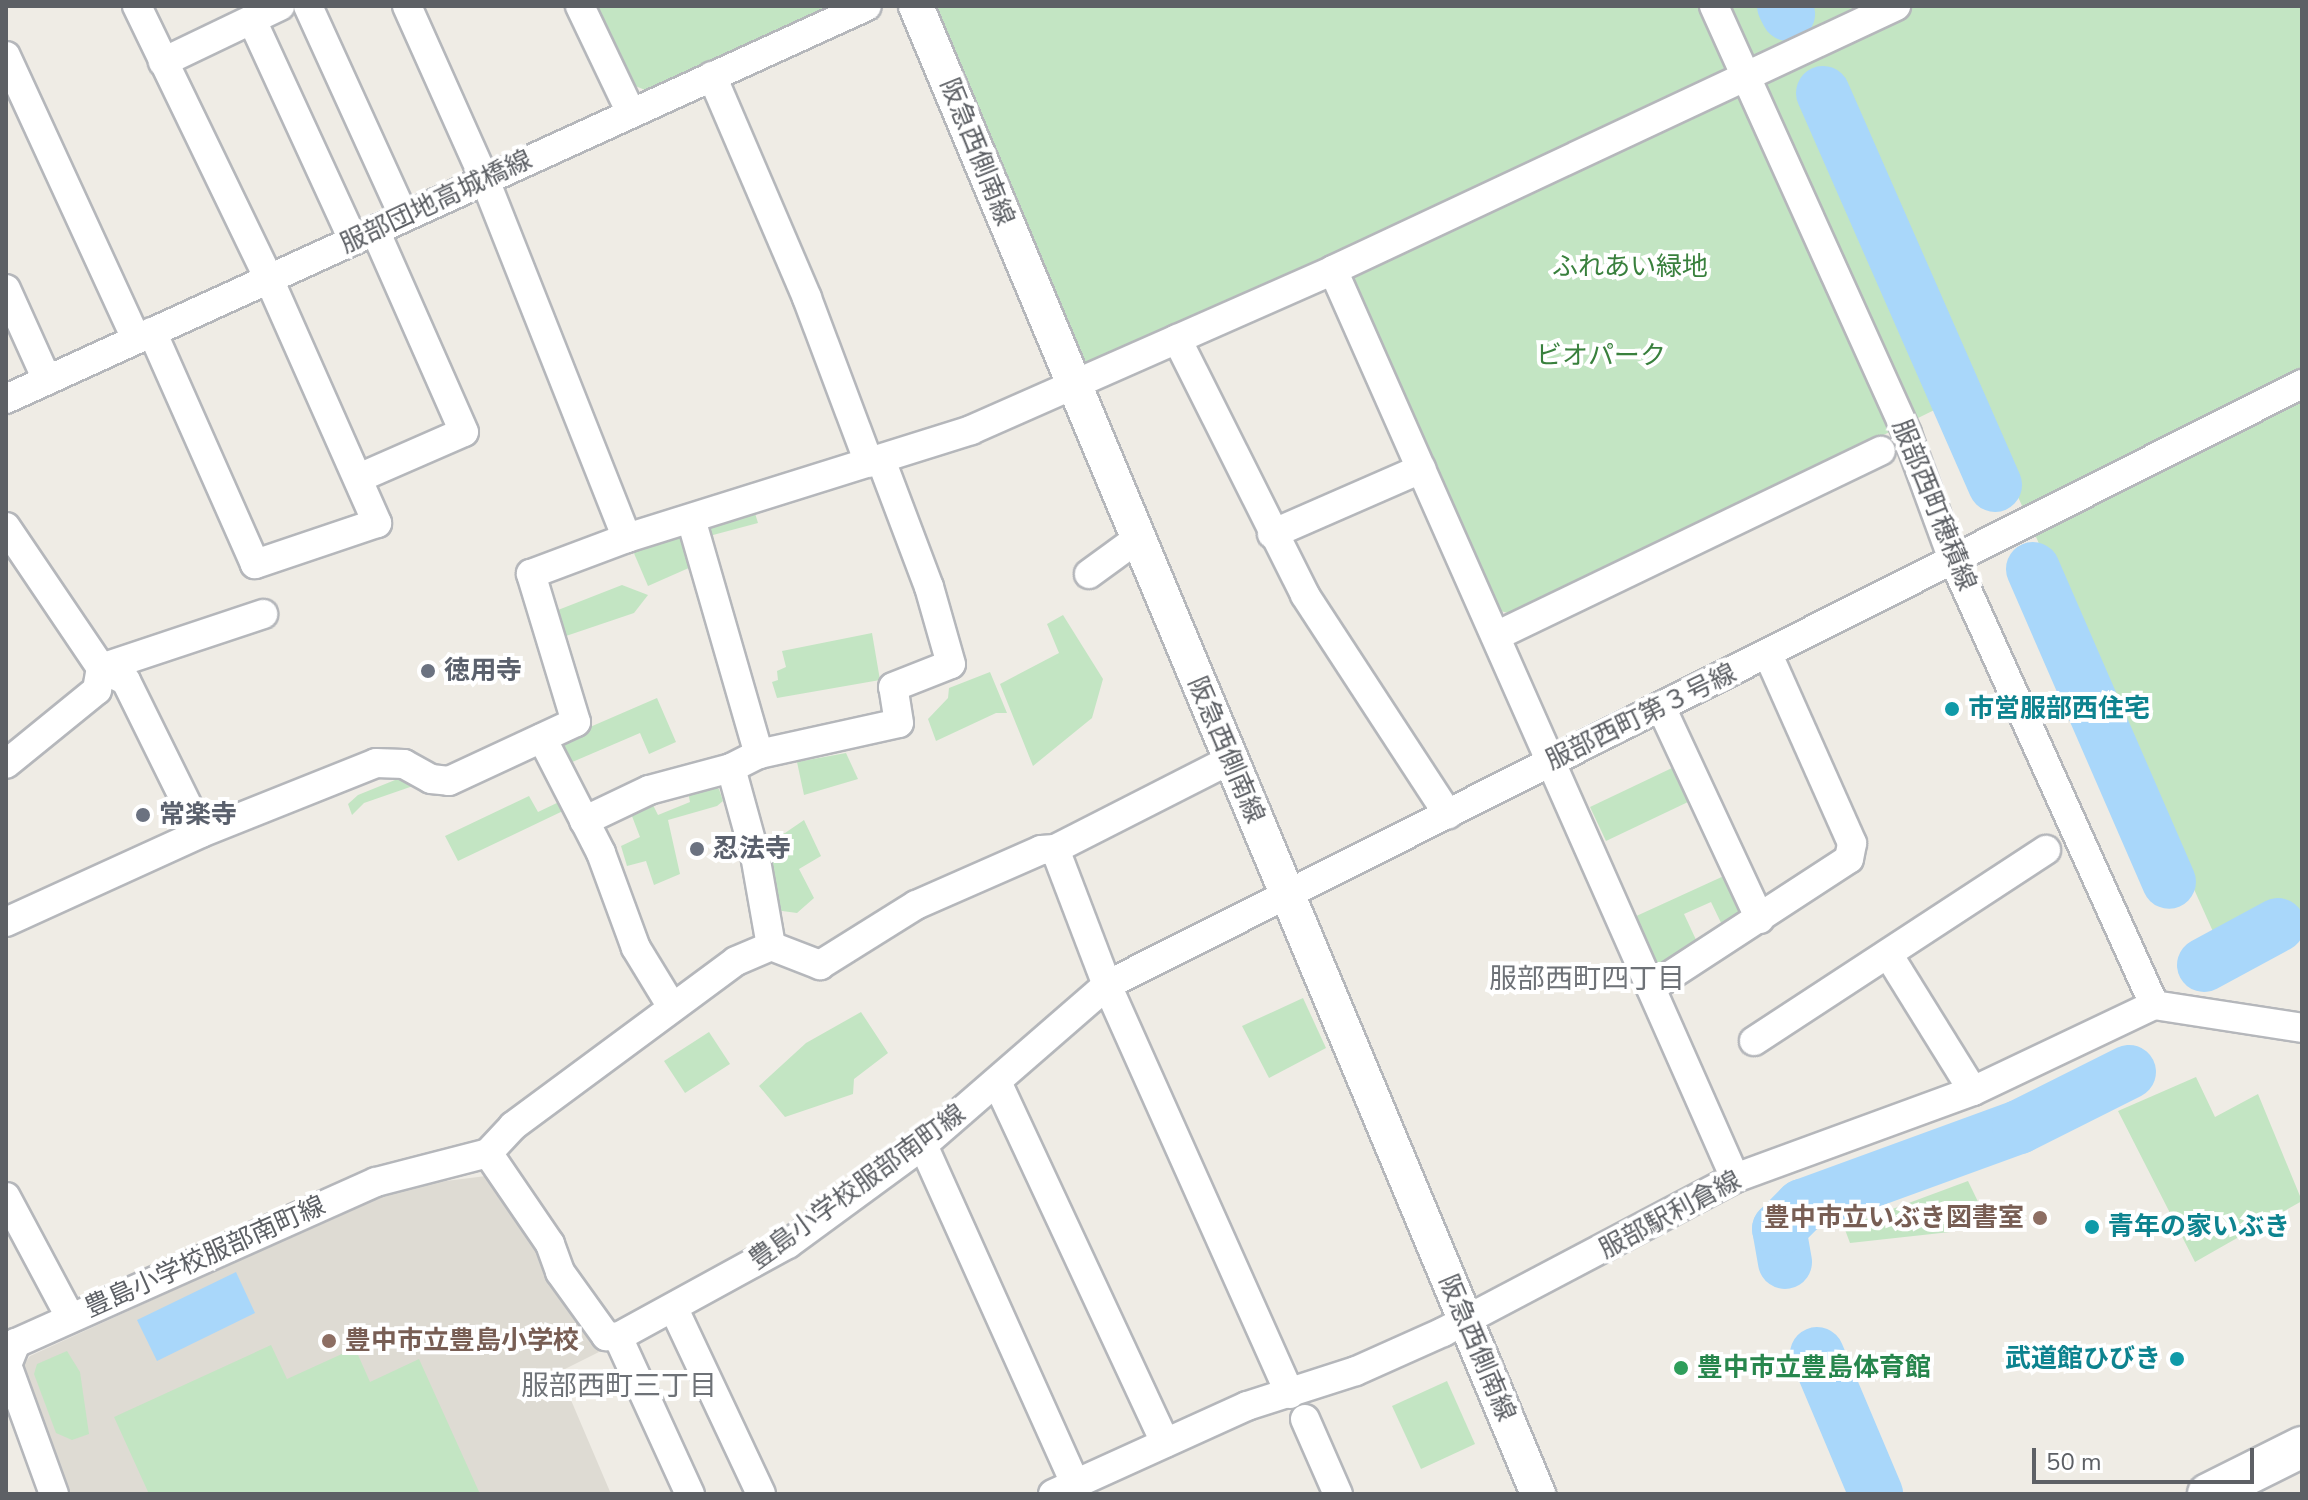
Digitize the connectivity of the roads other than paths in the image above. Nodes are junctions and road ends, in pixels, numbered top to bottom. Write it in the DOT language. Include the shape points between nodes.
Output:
graph roads {
  1 [pos="137,6"];
  2 [pos="280,6"];
  3 [pos="308,6"];
  4 [pos="407,6"];
  5 [pos="580,6"];
  6 [pos="867,6"];
  7 [pos="916,6"];
  8 [pos="1714,6"];
  9 [pos="1896,6"];
  10 [pos="252,20"];
  11 [pos="6,56"];
  12 [pos="163,62"];
  13 [pos="712,76"];
  14 [pos="1745,78"];
  15 [pos="631,113"];
  16 [pos="485,180"];
  17 [pos="404,217"];
  18 [pos="364,235"];
  19 [pos="1333,270"];
  20 [pos="269,279"];
  21 [pos="6,289"];
  22 [pos="144,336"];
  23 [pos="1177,339"];
  24 [pos="47,380"];
  25 [pos="2302,384"];
  26 [pos="1072,385"];
  27 [pos="6,399"];
  28 [pos="1881,451"];
  29 [pos="875,462"];
  30 [pos="1421,469"];
  31 [pos="361,477"];
  32 [pos="691,519"];
  33 [pos="1272,534"];
  34 [pos="9,537"];
  35 [pos="627,538"];
  36 [pos="1137,539"];
  37 [pos="1952,557"];
  38 [pos="1089,574"];
  39 [pos="263,614"];
  40 [pos="1496,636"];
  41 [pos="1768,654"];
  42 [pos="101,668"];
  43 [pos="1661,707"];
  44 [pos="542,738"];
  45 [pos="759,754"];
  46 [pos="1230,760"];
  47 [pos="1551,761"];
  48 [pos="6,764"];
  49 [pos="731,768"];
  50 [pos="1448,814"];
  51 [pos="584,821"];
  52 [pos="201,833"];
  53 [pos="1055,849"];
  54 [pos="2046,850"];
  55 [pos="1288,895"];
  56 [pos="1760,919"];
  57 [pos="6,922"];
  58 [pos="771,946"];
  59 [pos="1888,954"];
  60 [pos="1107,985"];
  61 [pos="1651,988"];
  62 [pos="2154,1005"];
  63 [pos="672,1007"];
  64 [pos="2302,1028"];
  65 [pos="1754,1041"];
  66 [pos="997,1082"];
  67 [pos="1973,1091"];
  68 [pos="923,1145"];
  69 [pos="488,1153"];
  70 [pos="1735,1178"];
  71 [pos="6,1197"];
  72 [pos="674,1309"];
  73 [pos="70,1317"];
  74 [pos="1467,1321"];
  75 [pos="618,1337"];
  76 [pos="1422,1343"];
  77 [pos="1277,1365"];
  78 [pos="1290,1394"];
  79 [pos="1305,1419"];
  80 [pos="1165,1443"];
  81 [pos="2302,1447"];
  82 [pos="1064,1488"];
  83 [pos="54,1494"];
  84 [pos="690,1494"];
  85 [pos="761,1494"];
  86 [pos="1338,1494"];
  87 [pos="1538,1494"];
  88 [pos="2208,1494"];
  1 -- 12 [label="street"];
  2 -- 10 [label="street"];
  3 -- 17 [label="street"];
  4 -- 16 [label="street"];
  5 -- 15 [label="street"];
  6 -- 13 [label="street, 服部団地高城橋線"];
  7 -- 26 [label="street, 阪急西側南線"];
  8 -- 14 [label="street, 服部西町穂積線"];
  9 -- 14 [label="street"];
  10 -- 12 [label="street"];
  10 -- 18 [label="street"];
  11 -- 22 [label="street"];
  12 -- 20 [label="street"];
  13 -- 15 [label="street, 服部団地高城橋線"];
  13 -- 29 [label="street"];
  14 -- 19 [label="street"];
  14 -- 37 [label="street, 服部西町穂積線" via="1907,434"];
  15 -- 16 [label="street, 服部団地高城橋線"];
  16 -- 17 [label="street, 服部団地高城橋線"];
  16 -- 35 [label="street"];
  17 -- 18 [label="street, 服部団地高城橋線"];
  18 -- 20 [label="street, 服部団地高城橋線"];
  18 -- 31 [label="street" via="464,432"];
  19 -- 23 [label="street"];
  19 -- 30 [label="street"];
  20 -- 22 [label="street, 服部団地高城橋線"];
  20 -- 31 [label="street"];
  21 -- 24 [label="street"];
  22 -- 24 [label="street, 服部団地高城橋線"];
  22 -- 31 [label="street" via="255,564 377,523"];
  23 -- 26 [label="street"];
  23 -- 33 [label="street"];
  24 -- 27 [label="street, 服部団地高城橋線"];
  25 -- 37 [label="street, 服部西町第３号線"];
  26 -- 29 [label="street" via="971,430"];
  26 -- 36 [label="street, 阪急西側南線"];
  28 -- 40 [label="street"];
  29 -- 32 [label="street"];
  29 -- 45 [label="street" via="929,587 951,664 893,687 899,723"];
  30 -- 33 [label="street"];
  30 -- 40 [label="street"];
  32 -- 35 [label="street"];
  32 -- 45 [label="street"];
  33 -- 50 [label="street"];
  34 -- 42 [label="street"];
  35 -- 44 [label="street" via="531,574 576,722"];
  36 -- 38 [label="street"];
  36 -- 46 [label="street, 阪急西側南線"];
  37 -- 41 [label="street, 服部西町第３号線"];
  37 -- 62 [label="street, 服部西町穂積線"];
  39 -- 42 [label="street"];
  40 -- 47 [label="street"];
  41 -- 43 [label="street, 服部西町第３号線"];
  41 -- 56 [label="street" via="1852,843 1849,859"];
  42 -- 48 [label="street" via="97,690"];
  42 -- 52 [label="street" via="126,681"];
  43 -- 47 [label="street, 服部西町第３号線"];
  43 -- 56 [label="street"];
  44 -- 51 [label="street"];
  44 -- 52 [label="street" via="449,781 431,779 404,764 376,763"];
  45 -- 49 [label="street"];
  46 -- 53 [label="street"];
  46 -- 55 [label="street, 阪急西側南線"];
  47 -- 50 [label="street, 服部西町第３号線"];
  47 -- 61 [label="street"];
  49 -- 51 [label="street" via="649,790"];
  49 -- 58 [label="street" via="755,855"];
  50 -- 55 [label="street, 服部西町第３号線"];
  51 -- 63 [label="street" via="636,948"];
  52 -- 57 [label="street"];
  53 -- 58 [label="street" via="1041,850 916,905 820,965"];
  53 -- 60 [label="street"];
  54 -- 59 [label="street"];
  55 -- 60 [label="street, 豊島小学校服部南町線"];
  55 -- 74 [label="street, 阪急西側南線"];
  56 -- 61 [label="street"];
  58 -- 63 [label="street" via="736,961"];
  59 -- 65 [label="street"];
  59 -- 67 [label="street"];
  60 -- 66 [label="street, 豊島小学校服部南町線"];
  60 -- 77 [label="street"];
  61 -- 70 [label="street"];
  62 -- 64 [label="street"];
  62 -- 67 [label="street, 服部駅利倉線"];
  63 -- 69 [label="street" via="513,1126"];
  66 -- 68 [label="street, 豊島小学校服部南町線"];
  66 -- 80 [label="street"];
  67 -- 70 [label="street, 服部駅利倉線"];
  68 -- 72 [label="street, 豊島小学校服部南町線" via="788,1244"];
  68 -- 82 [label="street"];
  69 -- 73 [label="street, 豊島小学校服部南町線" via="388,1177"];
  69 -- 75 [label="street" via="550,1244 560,1272 606,1336"];
  70 -- 74 [label="street, 服部駅利倉線"];
  71 -- 73 [label="street, 豊島小学校服部南町線"];
  72 -- 75 [label="street, 豊島小学校服部南町線"];
  72 -- 85 [label="street"];
  73 -- 83 [label="street" via="16,1343 7,1365"];
  74 -- 76 [label="street, 服部駅利倉線"];
  74 -- 87 [label="street, 阪急西側南線"];
  75 -- 84 [label="street"];
  76 -- 77 [label="street" via="1390,1340 1312,1367"];
  76 -- 78 [label="street, 服部駅利倉線"];
  77 -- 78 [label="street"];
  78 -- 80 [label="street, 服部駅利倉線" via="1247,1406"];
  79 -- 86 [label="street"];
  80 -- 82 [label="street, 服部駅利倉線"];
  81 -- 88 [label="main road"];
}
